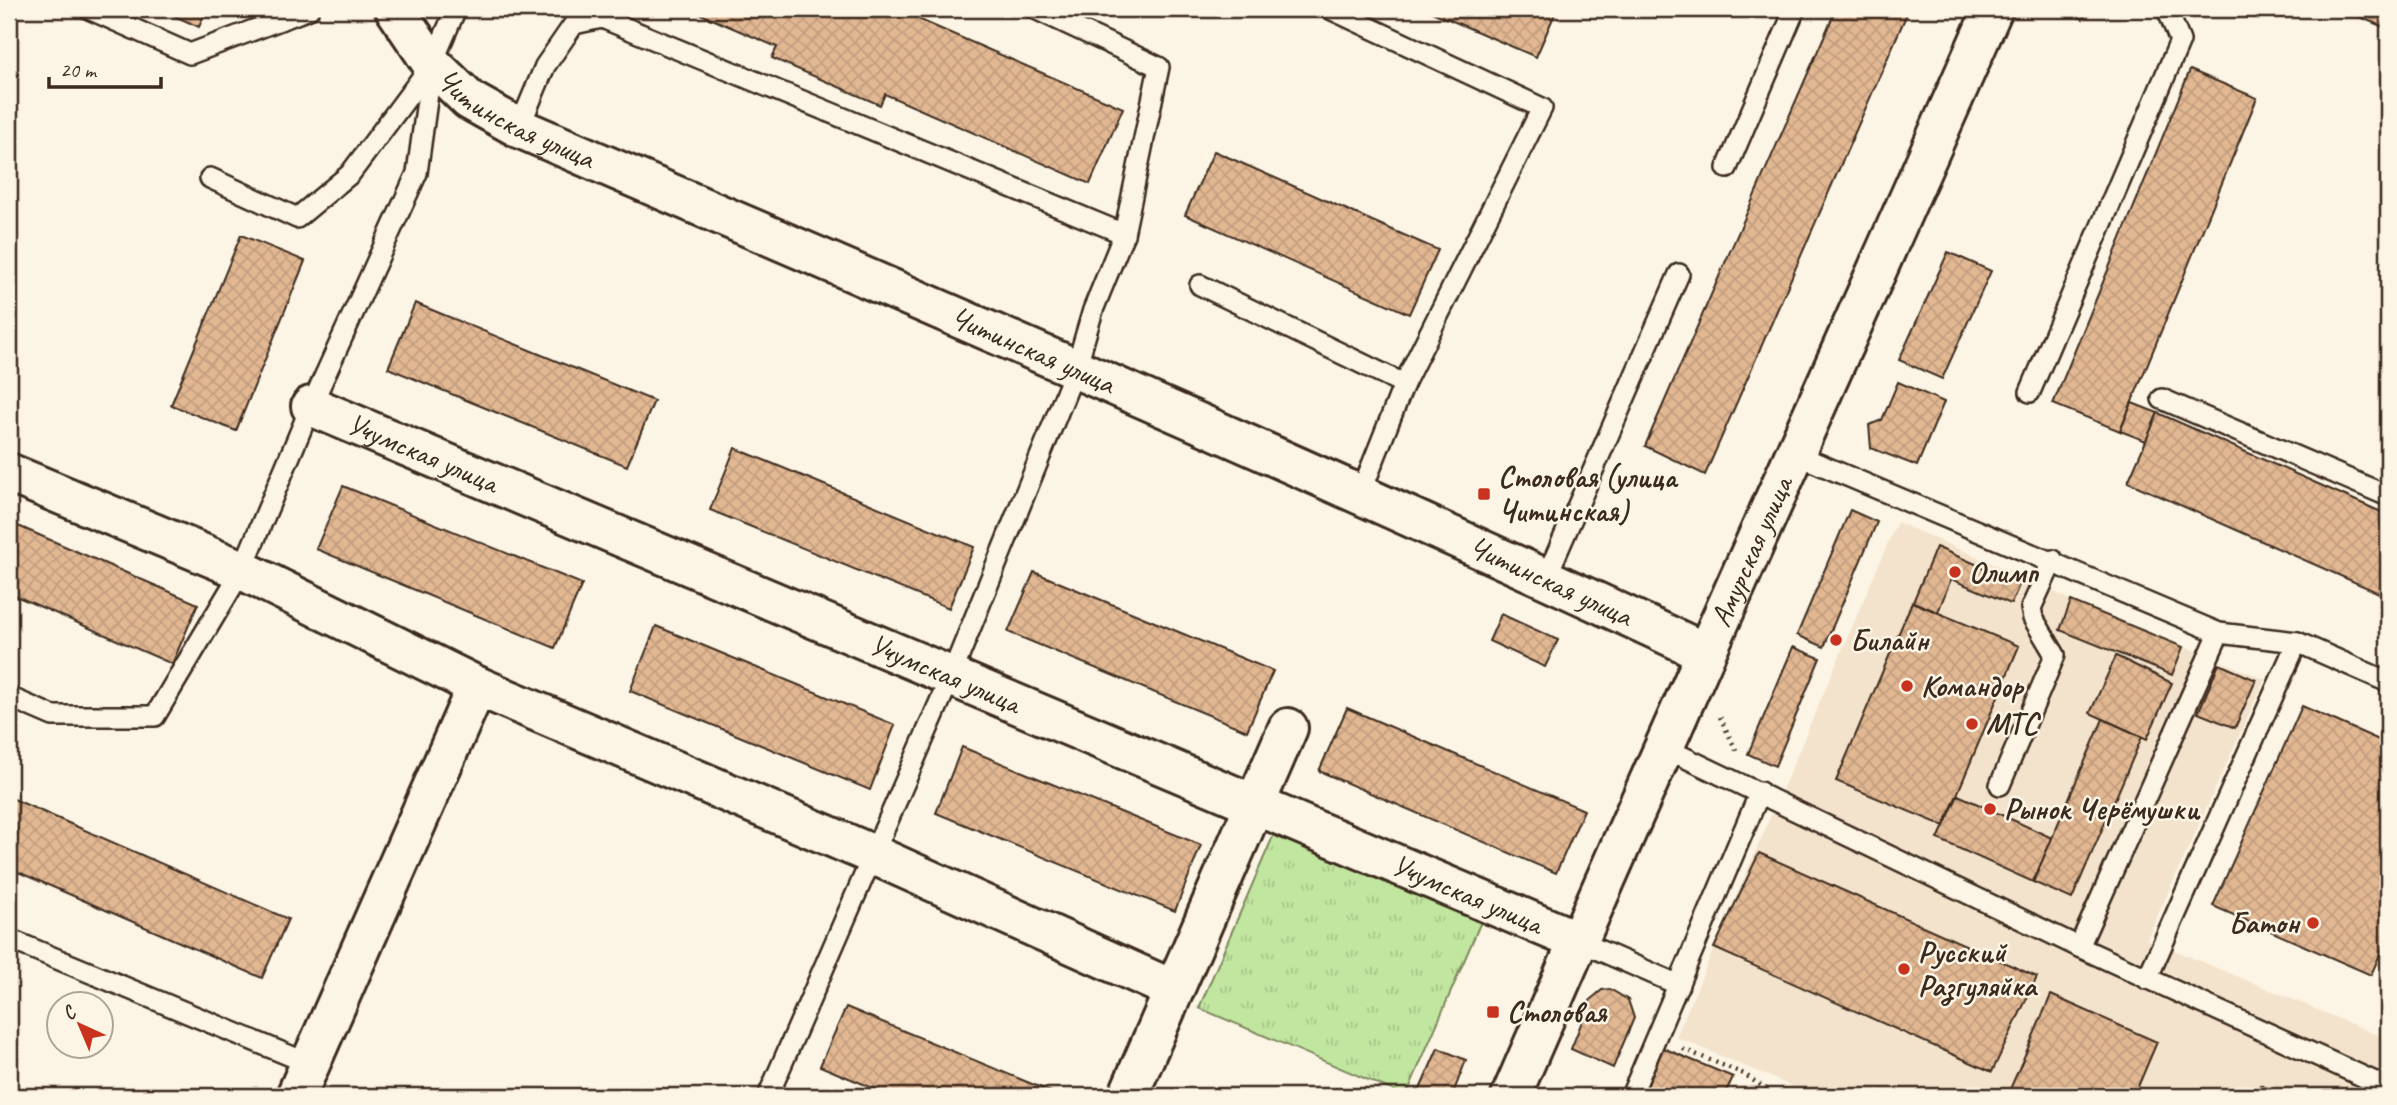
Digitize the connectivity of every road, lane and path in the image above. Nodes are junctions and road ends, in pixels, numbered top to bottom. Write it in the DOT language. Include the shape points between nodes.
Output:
graph roads {
  1 [pos="89,9"];
  2 [pos="309,9"];
  3 [pos="395,9"];
  4 [pos="456,9"];
  5 [pos="1035,9"];
  6 [pos="1330,9"];
  7 [pos="1795,9"];
  8 [pos="1993,9"];
  9 [pos="2167,9"];
  10 [pos="432,64"];
  11 [pos="519,128"];
  12 [pos="1727,168"];
  13 [pos="210,178"];
  14 [pos="1124,234"];
  15 [pos="1679,274"];
  16 [pos="1200,285"];
  17 [pos="1076,368"];
  18 [pos="1404,384"];
  19 [pos="2029,392"];
  20 [pos="2162,399"];
  21 [pos="311,406"];
  22 [pos="1795,454"];
  23 [pos="9,473"];
  24 [pos="1360,495"];
  25 [pos="2388,496"];
  26 [pos="2053,560"];
  27 [pos="242,570"];
  28 [pos="1546,578"];
  29 [pos="2219,633"];
  30 [pos="2297,642"];
  31 [pos="1704,652"];
  32 [pos="951,676"];
  33 [pos="2388,682"];
  34 [pos="477,686"];
  35 [pos="9,696"];
  36 [pos="1683,702"];
  37 [pos="1725,704"];
  38 [pos="1720,717"];
  39 [pos="1288,728"];
  40 [pos="1663,747"];
  41 [pos="1732,779"];
  42 [pos="2000,785"];
  43 [pos="1760,792"];
  44 [pos="1255,805"];
  45 [pos="874,855"];
  46 [pos="9,939"];
  47 [pos="1578,941"];
  48 [pos="2079,947"];
  49 [pos="2147,979"];
  50 [pos="1679,985"];
  51 [pos="1174,990"];
  52 [pos="1656,1038"];
  53 [pos="303,1080"];
  54 [pos="2388,1088"];
  55 [pos="768,1096"];
  56 [pos="1128,1096"];
  57 [pos="1511,1096"];
  58 [pos="1632,1096"];
  59 [pos="1776,1096"];
  1 -- 2 [label="lane" via="190,54"];
  3 -- 10 [label="street, Читинская улица"];
  4 -- 10 [label="lane"];
  5 -- 14 [label="lane" via="1159,67"];
  6 -- 18 [label="lane" via="1542,108"];
  7 -- 12 [label="lane"];
  8 -- 22 [label="street, Амурская улица"];
  9 -- 19 [label="lane" via="2180,41"];
  10 -- 11 [label="street, Читинская улица" via="469,100"];
  10 -- 13 [label="lane" via="350,174 298,218"];
  10 -- 21 [label="lane" via="417,173"];
  11 -- 14 [label="lane" via="545,66 574,24 602,18"];
  11 -- 17 [label="street, Читинская улица"];
  14 -- 17 [label="lane" via="1093,310"];
  15 -- 28 [label="lane"];
  16 -- 18 [label="lane"];
  17 -- 24 [label="street, Читинская улица"];
  17 -- 32 [label="lane"];
  18 -- 24 [label="lane"];
  20 -- 25 [label="lane"];
  21 -- 27 [label="lane"];
  21 -- 32 [label="street, Учумская улица"];
  22 -- 26 [label="lane"];
  22 -- 31 [label="street, Амурская улица"];
  23 -- 27 [label="street"];
  24 -- 28 [label="street, Читинская улица"];
  26 -- 29 [label="lane"];
  26 -- 42 [label="lane" via="2031,608 2032,618 2055,655"];
  27 -- 34 [label="street"];
  27 -- 35 [label="lane" via="155,716 53,716"];
  28 -- 31 [label="street, Читинская улица"];
  29 -- 30 [label="lane"];
  29 -- 48 [label="lane"];
  30 -- 33 [label="lane"];
  30 -- 49 [label="lane"];
  31 -- 36 [label="street, Амурская улица"];
  32 -- 44 [label="street, Учумская улица"];
  32 -- 45 [label="lane"];
  34 -- 45 [label="street"];
  34 -- 53 [label="street"];
  36 -- 38 [label="path"];
  36 -- 40 [label="street, Амурская улица"];
  37 -- 38 [label="path"];
  38 -- 41 [label="path" via="1740,758"];
  39 -- 44 [label="street"];
  40 -- 41 [label="lane"];
  40 -- 47 [label="street, Амурская улица"];
  41 -- 43 [label="lane"];
  43 -- 48 [label="lane"];
  43 -- 50 [label="lane"];
  44 -- 47 [label="street, Учумская улица"];
  44 -- 51 [label="street"];
  45 -- 51 [label="street"];
  45 -- 55 [label="lane"];
  46 -- 53 [label="lane"];
  47 -- 50 [label="lane"];
  47 -- 57 [label="street, Амурская улица"];
  48 -- 49 [label="lane"];
  49 -- 54 [label="lane"];
  50 -- 52 [label="lane"];
  51 -- 56 [label="street"];
  52 -- 58 [label="lane"];
  52 -- 59 [label="path" via="1744,1074"];
}
